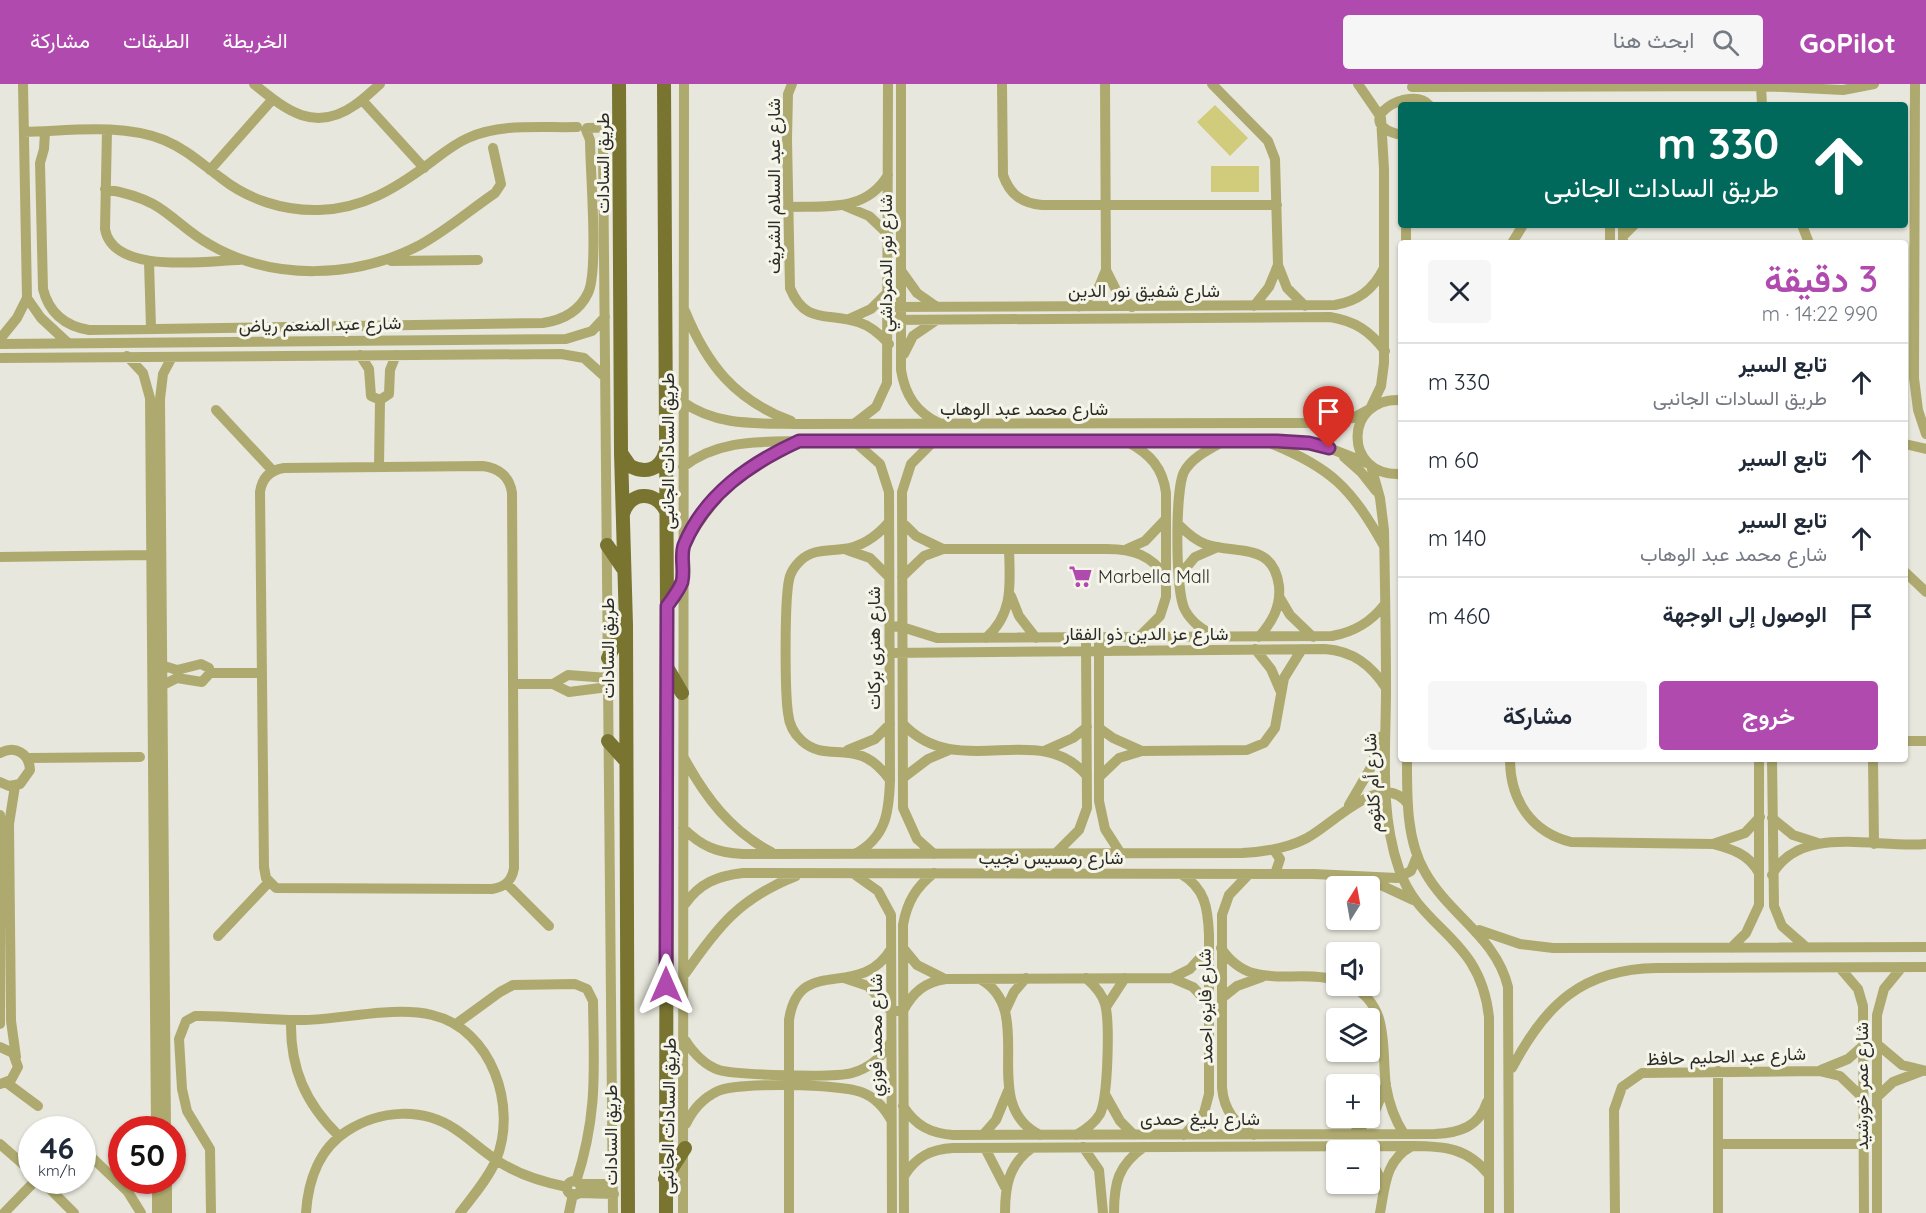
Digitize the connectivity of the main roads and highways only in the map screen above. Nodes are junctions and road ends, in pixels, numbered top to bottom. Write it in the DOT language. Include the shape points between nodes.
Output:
graph roads {
  1 [pos="619,84"];
  2 [pos="664,84"];
  3 [pos="675,84"];
  4 [pos="664,107"];
  5 [pos="666,452"];
  6 [pos="621,453"];
  7 [pos="666,511"];
  8 [pos="623,514"];
  9 [pos="607,545"];
  10 [pos="625,571"];
  11 [pos="682,582"];
  12 [pos="667,606"];
  13 [pos="626,625"];
  14 [pos="608,658"];
  15 [pos="667,668"];
  16 [pos="682,693"];
  17 [pos="608,741"];
  18 [pos="625,760"];
  19 [pos="685,1148"];
  20 [pos="665,1179"];
  21 [pos="667,1212"];
  22 [pos="628,1213"];
  1 -- 6 [label="main road, طريق السادات"];
  2 -- 4 [label="main road"];
  3 -- 4 [label="main road"];
  4 -- 5 [label="main road"];
  5 -- 6 [label="main road" via="659,465 644,471 630,466"];
  5 -- 7 [label="main road"];
  6 -- 8 [label="main road, طريق السادات"];
  7 -- 8 [label="main road" via="657,499 643,495 630,501"];
  7 -- 12 [label="main road"];
  8 -- 10 [label="main road, طريق السادات"];
  9 -- 10 [label="main road"];
  10 -- 13 [label="main road, طريق السادات"];
  11 -- 12 [label="main road"];
  12 -- 15 [label="main road"];
  13 -- 14 [label="main road"];
  13 -- 18 [label="main road, طريق السادات"];
  15 -- 16 [label="main road"];
  15 -- 20 [label="main road"];
  17 -- 18 [label="main road"];
  18 -- 22 [label="main road, طريق السادات"];
  19 -- 20 [label="main road"];
  20 -- 21 [label="main road"];
}
